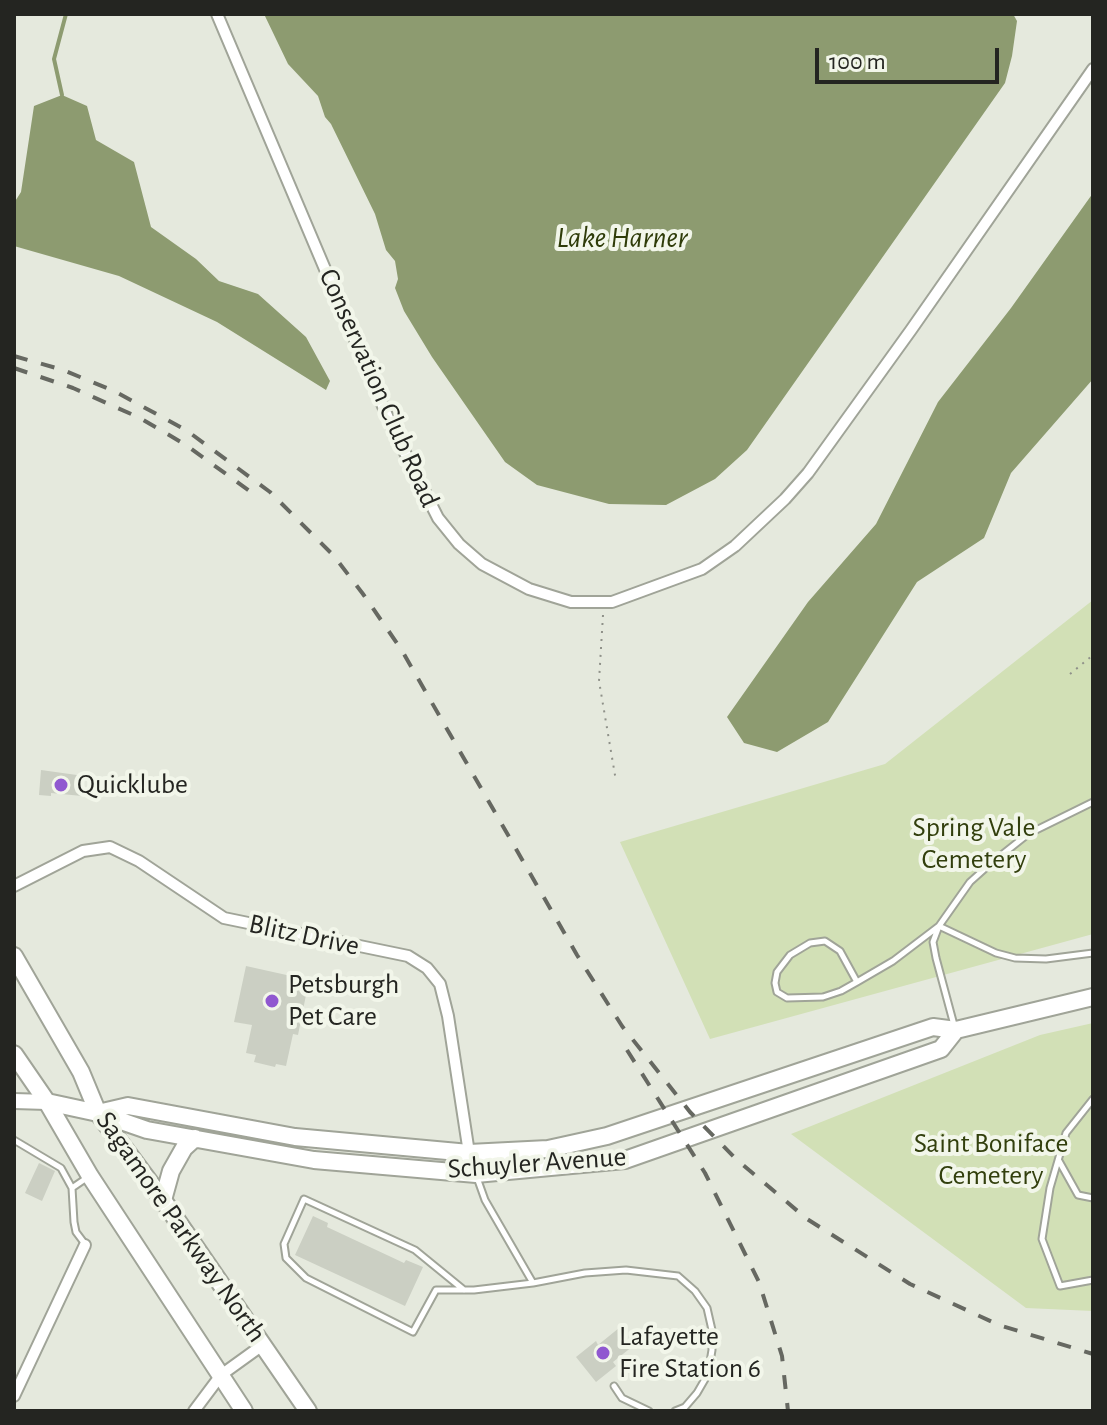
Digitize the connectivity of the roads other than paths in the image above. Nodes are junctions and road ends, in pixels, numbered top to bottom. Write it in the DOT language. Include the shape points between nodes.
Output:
graph roads {
  1 [pos="217,14"];
  2 [pos="1093,69"];
  3 [pos="1093,802"];
  4 [pos="14,886"];
  5 [pos="939,926"];
  6 [pos="1093,953"];
  7 [pos="14,956"];
  8 [pos="857,982"];
  9 [pos="1093,997"];
  10 [pos="956,1030"];
  11 [pos="14,1054"];
  12 [pos="1093,1099"];
  13 [pos="14,1101"];
  14 [pos="47,1102"];
  15 [pos="1085,1109"];
  16 [pos="1093,1111"];
  17 [pos="98,1113"];
  18 [pos="195,1138"];
  19 [pos="14,1140"];
  20 [pos="469,1153"];
  21 [pos="1058,1160"];
  22 [pos="476,1174"];
  23 [pos="90,1176"];
  24 [pos="72,1188"];
  25 [pos="1093,1198"];
  26 [pos="163,1200"];
  27 [pos="85,1245"];
  28 [pos="1093,1280"];
  29 [pos="533,1283"];
  30 [pos="464,1290"];
  31 [pos="264,1344"];
  32 [pos="221,1375"];
  33 [pos="614,1386"];
  34 [pos="14,1396"];
  35 [pos="194,1411"];
  36 [pos="244,1411"];
  37 [pos="308,1411"];
  38 [pos="649,1411"];
  39 [pos="675,1411"];
  1 -- 2 [label="street, Conservation Club Road" via="391,425 438,518 459,544 493,571 571,602 612,602 702,569 785,499 866,394"];
  3 -- 5 [label="lane" via="1028,834 989,865"];
  4 -- 20 [label="street, Blitz Drive" via="83,851 110,847 224,918 408,956 440,984"];
  5 -- 6 [label="lane" via="1015,958"];
  5 -- 8 [label="lane"];
  5 -- 10 [label="lane" via="933,942"];
  7 -- 17 [label="main road, Sagamore Parkway North" via="81,1072"];
  8 -- 8 [label="lane" via="823,997 795,1000 777,992 775,983 790,955 825,941 840,951"];
  9 -- 10 [label="main road, Schuyler Avenue"];
  10 -- 20 [label="main road, Schuyler Avenue" via="933,1027 607,1136 548,1149"];
  10 -- 22 [label="main road, Schuyler Avenue" via="941,1049 625,1160"];
  11 -- 14 [label="main road, Sagamore Parkway North"];
  12 -- 15 [label="lane"];
  13 -- 14 [label="main road, Schuyler Avenue"];
  14 -- 17 [label="main road, Schuyler Avenue"];
  14 -- 23 [label="main road, Sagamore Parkway North"];
  15 -- 16 [label="lane"];
  15 -- 21 [label="lane" via="1066,1133"];
  17 -- 18 [label="main road, Schuyler Avenue" via="147,1130"];
  17 -- 20 [label="main road, Schuyler Avenue" via="128,1106 295,1137"];
  17 -- 26 [label="main road, Sagamore Parkway North"];
  18 -- 22 [label="main road, Schuyler Avenue" via="314,1160"];
  18 -- 26 [label="main road" via="171,1171"];
  19 -- 24 [label="lane" via="61,1168"];
  20 -- 22 [label="lane"];
  21 -- 25 [label="lane" via="1078,1195"];
  21 -- 28 [label="lane" via="1042,1239 1060,1286"];
  22 -- 29 [label="lane" via="485,1200"];
  23 -- 24 [label="lane"];
  23 -- 32 [label="main road, Sagamore Parkway North"];
  24 -- 27 [label="lane" via="76,1232"];
  26 -- 31 [label="main road, Sagamore Parkway North"];
  27 -- 34 [label="street"];
  29 -- 30 [label="lane"];
  29 -- 39 [label="lane" via="626,1270 678,1276 707,1308 712,1350 708,1374 697,1393"];
  30 -- 30 [label="lane" via="436,1290 413,1332 306,1278 286,1258 284,1244 304,1199 415,1250"];
  31 -- 32 [label="street"];
  31 -- 37 [label="main road, Sagamore Parkway North"];
  32 -- 35 [label="street"];
  32 -- 36 [label="main road, Sagamore Parkway North"];
  33 -- 38 [label="lane" via="622,1398"];
}
